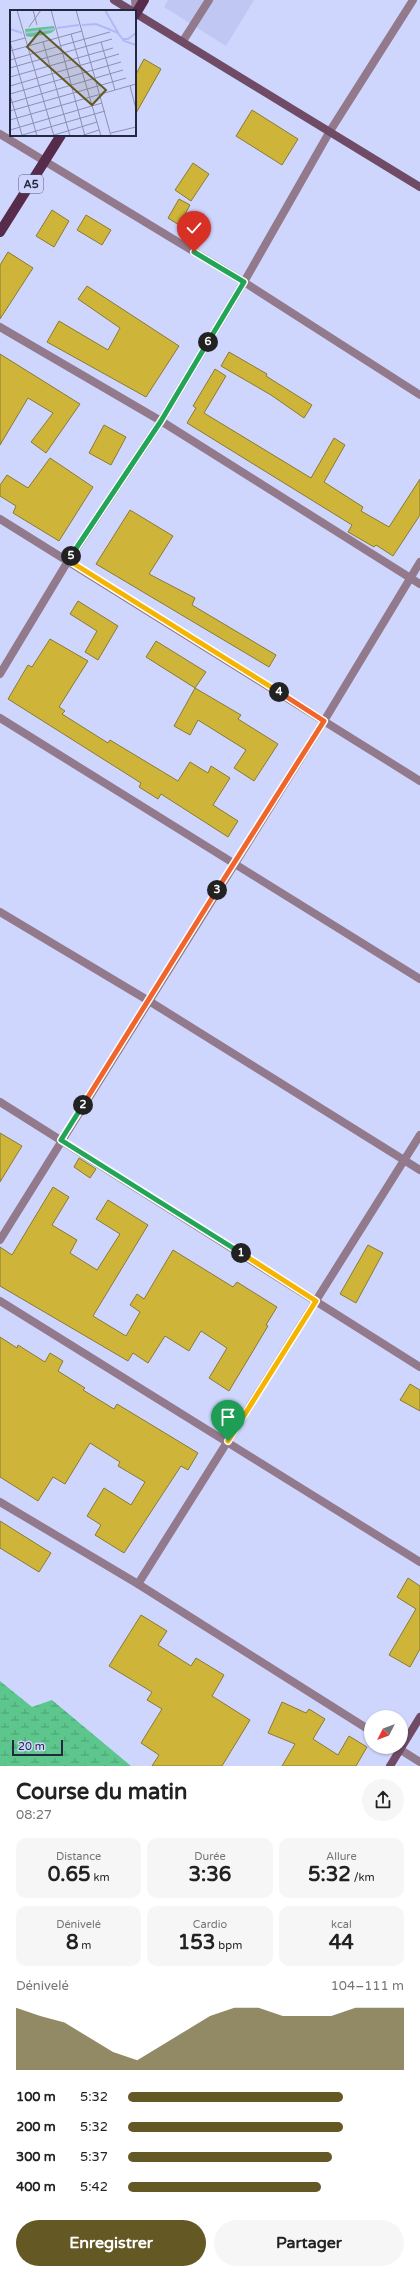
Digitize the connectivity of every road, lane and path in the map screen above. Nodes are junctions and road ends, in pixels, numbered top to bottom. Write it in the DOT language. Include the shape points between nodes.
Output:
graph roads {
  1 [pos="114,0"];
  2 [pos="144,0"];
  3 [pos="209,0"];
  4 [pos="413,0"];
  5 [pos="130,10"];
  6 [pos="136,12"];
  7 [pos="136,14"];
  8 [pos="182,41"];
  9 [pos="330,131"];
  10 [pos="0,134"];
  11 [pos="60,136"];
  12 [pos="45,162"];
  13 [pos="420,188"];
  14 [pos="0,232"];
  15 [pos="244,282"];
  16 [pos="0,327"];
  17 [pos="420,395"];
  18 [pos="161,421"];
  19 [pos="0,519"];
  20 [pos="68,560"];
  21 [pos="420,562"];
  22 [pos="410,578"];
  23 [pos="420,584"];
  24 [pos="0,674"];
  25 [pos="0,718"];
  26 [pos="324,721"];
  27 [pos="420,781"];
  28 [pos="234,863"];
  29 [pos="0,912"];
  30 [pos="420,979"];
  31 [pos="149,1001"];
  32 [pos="0,1102"];
  33 [pos="420,1135"];
  34 [pos="61,1140"];
  35 [pos="405,1161"];
  36 [pos="420,1170"];
  37 [pos="0,1240"];
  38 [pos="0,1301"];
  39 [pos="316,1301"];
  40 [pos="420,1367"];
  41 [pos="228,1441"];
  42 [pos="0,1502"];
  43 [pos="420,1562"];
  44 [pos="138,1584"];
  45 [pos="420,1717"];
  46 [pos="364,1727"];
  47 [pos="408,1734"];
  48 [pos="395,1754"];
  49 [pos="407,1754"];
  50 [pos="420,1762"];
  51 [pos="390,1766"];
  1 -- 5 [label="street"];
  2 -- 6 [label="main road"];
  3 -- 8 [label="street"];
  4 -- 9 [label="street"];
  7 -- 8 [label="street"];
  8 -- 9 [label="street"];
  9 -- 13 [label="street"];
  9 -- 15 [label="street"];
  10 -- 12 [label="street"];
  11 -- 12 [label="main road, A5"];
  12 -- 14 [label="main road, A5"];
  12 -- 15 [label="street"];
  15 -- 17 [label="street"];
  15 -- 18 [label="street"];
  16 -- 18 [label="street"];
  18 -- 20 [label="street"];
  18 -- 22 [label="street"];
  19 -- 20 [label="street"];
  20 -- 24 [label="street"];
  20 -- 26 [label="street"];
  21 -- 22 [label="street"];
  22 -- 23 [label="street"];
  22 -- 26 [label="street"];
  25 -- 28 [label="street"];
  26 -- 27 [label="street"];
  26 -- 28 [label="street"];
  28 -- 30 [label="street"];
  28 -- 31 [label="street"];
  29 -- 31 [label="street"];
  31 -- 34 [label="street"];
  31 -- 35 [label="street"];
  32 -- 34 [label="street"];
  33 -- 35 [label="street"];
  34 -- 37 [label="street"];
  34 -- 39 [label="street"];
  35 -- 36 [label="street"];
  35 -- 39 [label="street"];
  38 -- 41 [label="street"];
  39 -- 40 [label="street"];
  39 -- 41 [label="street"];
  41 -- 43 [label="street"];
  41 -- 44 [label="street"];
  42 -- 44 [label="street"];
  44 -- 46 [label="street"];
  45 -- 47 [label="street"];
  48 -- 51 [label="street"];
  49 -- 50 [label="street"];
}
